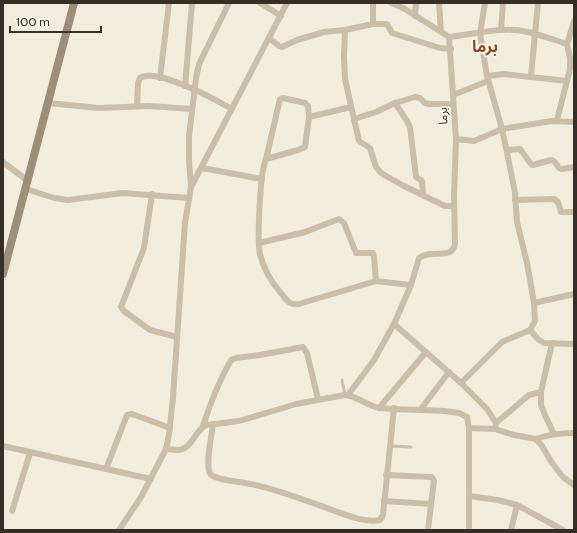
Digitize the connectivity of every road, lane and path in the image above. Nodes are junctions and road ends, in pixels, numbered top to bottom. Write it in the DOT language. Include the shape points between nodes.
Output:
graph roads {
  1 [pos="74,3"];
  2 [pos="168,3"];
  3 [pos="192,3"];
  4 [pos="228,3"];
  5 [pos="260,3"];
  6 [pos="287,3"];
  7 [pos="373,3"];
  8 [pos="391,3"];
  9 [pos="416,3"];
  10 [pos="439,3"];
  11 [pos="485,3"];
  12 [pos="503,3"];
  13 [pos="538,3"];
  14 [pos="281,16"];
  15 [pos="416,16"];
  16 [pos="574,21"];
  17 [pos="373,24"];
  18 [pos="345,30"];
  19 [pos="501,30"];
  20 [pos="441,31"];
  21 [pos="480,33"];
  22 [pos="536,35"];
  23 [pos="449,37"];
  24 [pos="269,38"];
  25 [pos="567,44"];
  26 [pos="451,50"];
  27 [pos="531,76"];
  28 [pos="160,78"];
  29 [pos="487,78"];
  30 [pos="570,79"];
  31 [pos="185,86"];
  32 [pos="194,89"];
  33 [pos="453,95"];
  34 [pos="48,103"];
  35 [pos="395,103"];
  36 [pos="453,104"];
  37 [pos="137,106"];
  38 [pos="351,106"];
  39 [pos="192,109"];
  40 [pos="232,109"];
  41 [pos="309,117"];
  42 [pos="354,120"];
  43 [pos="557,120"];
  44 [pos="574,122"];
  45 [pos="502,129"];
  46 [pos="456,139"];
  47 [pos="507,150"];
  48 [pos="266,159"];
  49 [pos="3,162"];
  50 [pos="202,168"];
  51 [pos="574,168"];
  52 [pos="262,179"];
  53 [pos="27,185"];
  54 [pos="191,187"];
  55 [pos="152,194"];
  56 [pos="423,194"];
  57 [pos="188,198"];
  58 [pos="515,200"];
  59 [pos="454,206"];
  60 [pos="574,212"];
  61 [pos="259,243"];
  62 [pos="3,274"];
  63 [pos="376,281"];
  64 [pos="411,285"];
  65 [pos="574,294"];
  66 [pos="534,303"];
  67 [pos="394,324"];
  68 [pos="530,330"];
  69 [pos="177,337"];
  70 [pos="552,343"];
  71 [pos="574,344"];
  72 [pos="426,352"];
  73 [pos="448,372"];
  74 [pos="342,380"];
  75 [pos="461,383"];
  76 [pos="540,392"];
  77 [pos="347,395"];
  78 [pos="318,399"];
  79 [pos="379,408"];
  80 [pos="394,408"];
  81 [pos="420,410"];
  82 [pos="213,424"];
  83 [pos="203,426"];
  84 [pos="496,426"];
  85 [pos="170,428"];
  86 [pos="469,428"];
  87 [pos="574,433"];
  88 [pos="554,434"];
  89 [pos="536,439"];
  90 [pos="3,446"];
  91 [pos="389,446"];
  92 [pos="411,447"];
  93 [pos="166,449"];
  94 [pos="30,453"];
  95 [pos="106,470"];
  96 [pos="386,475"];
  97 [pos="574,477"];
  98 [pos="151,479"];
  99 [pos="567,480"];
  100 [pos="574,485"];
  101 [pos="469,496"];
  102 [pos="384,501"];
  103 [pos="431,504"];
  104 [pos="517,505"];
  105 [pos="12,511"];
  106 [pos="119,530"];
  107 [pos="428,530"];
  108 [pos="469,530"];
  109 [pos="511,530"];
  110 [pos="563,530"];
  1 -- 34 [label="main road"];
  2 -- 28 [label="street"];
  3 -- 31 [label="street"];
  4 -- 32 [label="street" via="199,64"];
  5 -- 14 [label="street"];
  6 -- 14 [label="street"];
  7 -- 17 [label="street"];
  8 -- 15 [label="street"];
  9 -- 15 [label="street"];
  10 -- 20 [label="street"];
  11 -- 21 [label="street"];
  12 -- 19 [label="street"];
  13 -- 22 [label="street"];
  14 -- 24 [label="street"];
  15 -- 20 [label="street"];
  16 -- 25 [label="street"];
  17 -- 18 [label="street"];
  17 -- 26 [label="street" via="387,24 392,33"];
  18 -- 24 [label="street" via="331,30 282,47"];
  18 -- 38 [label="street" via="345,79"];
  19 -- 21 [label="street"];
  19 -- 22 [label="street"];
  20 -- 23 [label="street"];
  21 -- 23 [label="street"];
  21 -- 29 [label="street"];
  22 -- 25 [label="street"];
  22 -- 27 [label="street"];
  23 -- 26 [label="street, برما"];
  24 -- 40 [label="street"];
  25 -- 30 [label="street"];
  26 -- 33 [label="street, برما"];
  27 -- 29 [label="street" via="504,74"];
  27 -- 30 [label="street"];
  28 -- 31 [label="street"];
  28 -- 37 [label="street" via="140,78"];
  29 -- 33 [label="street"];
  29 -- 45 [label="street"];
  30 -- 43 [label="street"];
  31 -- 32 [label="street"];
  32 -- 39 [label="street"];
  32 -- 40 [label="street"];
  33 -- 36 [label="street, برما"];
  34 -- 37 [label="street" via="99,108"];
  34 -- 53 [label="main road"];
  35 -- 36 [label="street" via="416,97 429,104"];
  35 -- 42 [label="street"];
  35 -- 56 [label="street" via="410,127 416,177 422,181"];
  36 -- 46 [label="street, برما"];
  37 -- 39 [label="street"];
  38 -- 41 [label="street"];
  38 -- 42 [label="street"];
  39 -- 54 [label="street" via="189,136"];
  40 -- 50 [label="street"];
  41 -- 48 [label="street" via="306,147"];
  41 -- 48 [label="street" via="308,106 305,103 280,98"];
  42 -- 56 [label="street" via="359,141 370,148 378,171"];
  43 -- 44 [label="street, برما"];
  43 -- 45 [label="street, برما"];
  45 -- 46 [label="street, برما" via="474,140"];
  45 -- 47 [label="street"];
  46 -- 59 [label="street"];
  47 -- 51 [label="street" via="520,149 531,164 553,160 559,168"];
  47 -- 58 [label="street"];
  48 -- 52 [label="street"];
  49 -- 53 [label="street"];
  50 -- 52 [label="street"];
  50 -- 54 [label="street"];
  52 -- 61 [label="street"];
  53 -- 55 [label="street" via="54,198 68,200 123,193"];
  53 -- 62 [label="main road"];
  54 -- 57 [label="street"];
  55 -- 57 [label="street"];
  55 -- 69 [label="street" via="144,248 121,307 150,330"];
  56 -- 59 [label="street" via="445,206"];
  57 -- 69 [label="street"];
  58 -- 60 [label="street" via="554,199 558,202 561,212"];
  58 -- 66 [label="street" via="517,222"];
  59 -- 64 [label="street" via="454,251 426,254 418,259"];
  61 -- 63 [label="street" via="264,265 276,288 291,304 299,304"];
  61 -- 63 [label="street" via="304,232 339,219 344,223 356,253 371,252 374,255"];
  63 -- 64 [label="street"];
  64 -- 67 [label="street"];
  65 -- 66 [label="street"];
  66 -- 68 [label="street" via="536,321"];
  67 -- 72 [label="street"];
  67 -- 77 [label="street" via="374,360"];
  68 -- 70 [label="street" via="540,341"];
  68 -- 75 [label="street" via="502,342"];
  69 -- 85 [label="street"];
  70 -- 71 [label="street"];
  70 -- 76 [label="street"];
  72 -- 73 [label="street"];
  72 -- 79 [label="street"];
  73 -- 75 [label="street"];
  73 -- 81 [label="street"];
  74 -- 77 [label="lane"];
  75 -- 84 [label="street" via="487,409"];
  76 -- 84 [label="street" via="529,395"];
  76 -- 88 [label="street" via="541,405"];
  77 -- 78 [label="street"];
  77 -- 79 [label="street"];
  78 -- 82 [label="street" via="239,421"];
  78 -- 83 [label="street" via="307,353 302,347 236,358 230,360"];
  79 -- 80 [label="street"];
  80 -- 81 [label="street"];
  80 -- 91 [label="street"];
  81 -- 86 [label="street" via="463,414 467,417"];
  82 -- 83 [label="street"];
  82 -- 102 [label="street" via="208,462 209,472 216,477 271,489 367,520 375,521 382,518"];
  83 -- 93 [label="street" via="184,448"];
  84 -- 86 [label="street"];
  84 -- 89 [label="street" via="514,435"];
  85 -- 93 [label="street"];
  85 -- 95 [label="street" via="132,414 127,415"];
  86 -- 101 [label="street"];
  87 -- 88 [label="street"];
  88 -- 89 [label="street"];
  89 -- 99 [label="street"];
  90 -- 94 [label="street"];
  91 -- 92 [label="lane"];
  91 -- 96 [label="street"];
  93 -- 98 [label="street"];
  94 -- 95 [label="street"];
  94 -- 105 [label="street"];
  95 -- 98 [label="street"];
  96 -- 102 [label="street"];
  96 -- 103 [label="street" via="432,477 434,481"];
  97 -- 99 [label="street"];
  98 -- 106 [label="street"];
  99 -- 100 [label="street"];
  101 -- 104 [label="street"];
  101 -- 108 [label="street"];
  102 -- 103 [label="street"];
  103 -- 107 [label="street"];
  104 -- 109 [label="street"];
  104 -- 110 [label="street"];
}
